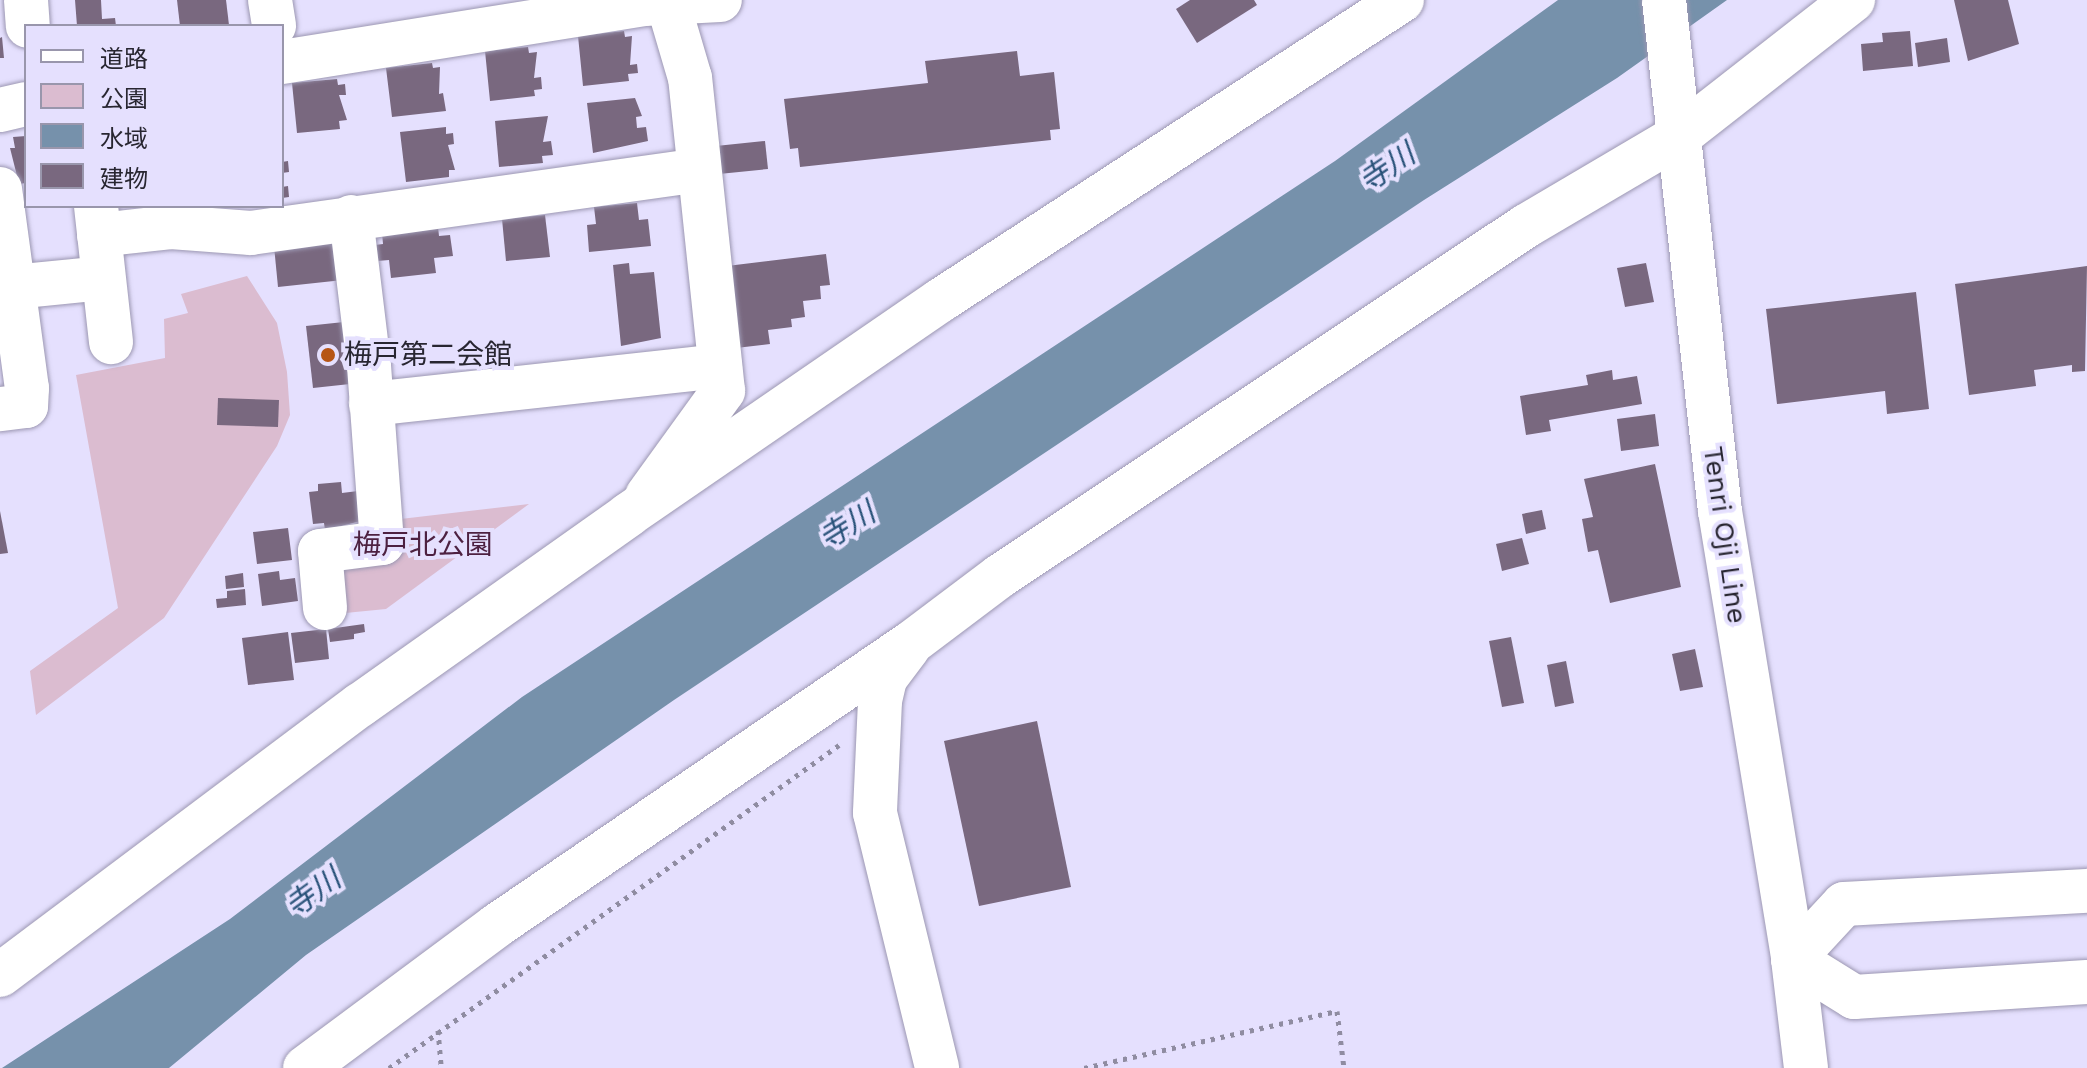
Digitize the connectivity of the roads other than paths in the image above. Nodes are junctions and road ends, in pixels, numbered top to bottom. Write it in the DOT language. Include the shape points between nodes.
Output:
graph roads {
  1 [pos="26,0"];
  2 [pos="270,0"];
  3 [pos="720,0"];
  4 [pos="1402,0"];
  5 [pos="1664,0"];
  6 [pos="1853,0"];
  7 [pos="668,2"];
  8 [pos="28,24"];
  9 [pos="274,24"];
  10 [pos="284,62"];
  11 [pos="24,104"];
  12 [pos="0,110"];
  13 [pos="1679,136"];
  14 [pos="698,170"];
  15 [pos="0,189"];
  16 [pos="351,217"];
  17 [pos="98,220"];
  18 [pos="224,220"];
  19 [pos="103,278"];
  20 [pos="13,287"];
  21 [pos="111,342"];
  22 [pos="720,366"];
  23 [pos="371,404"];
  24 [pos="0,409"];
  25 [pos="643,505"];
  26 [pos="325,608"];
  27 [pos="911,643"];
  28 [pos="2087,891"];
  29 [pos="1793,959"];
  30 [pos="0,975"];
  31 [pos="2087,982"];
  32 [pos="305,1068"];
  33 [pos="937,1068"];
  34 [pos="1806,1068"];
  1 -- 8 [label="street"];
  2 -- 9 [label="street"];
  3 -- 7 [label="street"];
  4 -- 25 [label="street" via="941,300"];
  5 -- 13 [label="street, Tenri Oji Line"];
  6 -- 13 [label="street"];
  7 -- 10 [label="street"];
  7 -- 14 [label="street" via="690,78"];
  11 -- 12 [label="street"];
  13 -- 27 [label="street" via="1526,226 1000,576"];
  13 -- 29 [label="street, Tenri Oji Line" via="1720,511"];
  14 -- 16 [label="street"];
  14 -- 22 [label="street"];
  15 -- 20 [label="street"];
  16 -- 18 [label="street"];
  16 -- 23 [label="street"];
  17 -- 18 [label="street" via="171,227"];
  17 -- 19 [label="street"];
  19 -- 20 [label="street"];
  19 -- 21 [label="street"];
  20 -- 24 [label="street" via="26,406"];
  22 -- 23 [label="street"];
  22 -- 25 [label="street" via="723,391 656,479"];
  23 -- 26 [label="street" via="382,543 320,551"];
  25 -- 30 [label="street" via="360,705"];
  27 -- 32 [label="street" via="673,802"];
  27 -- 33 [label="street" via="885,679 875,813"];
  28 -- 29 [label="street" via="1844,904"];
  29 -- 31 [label="street" via="1854,997"];
  29 -- 34 [label="street, Tenri Oji Line"];
}
